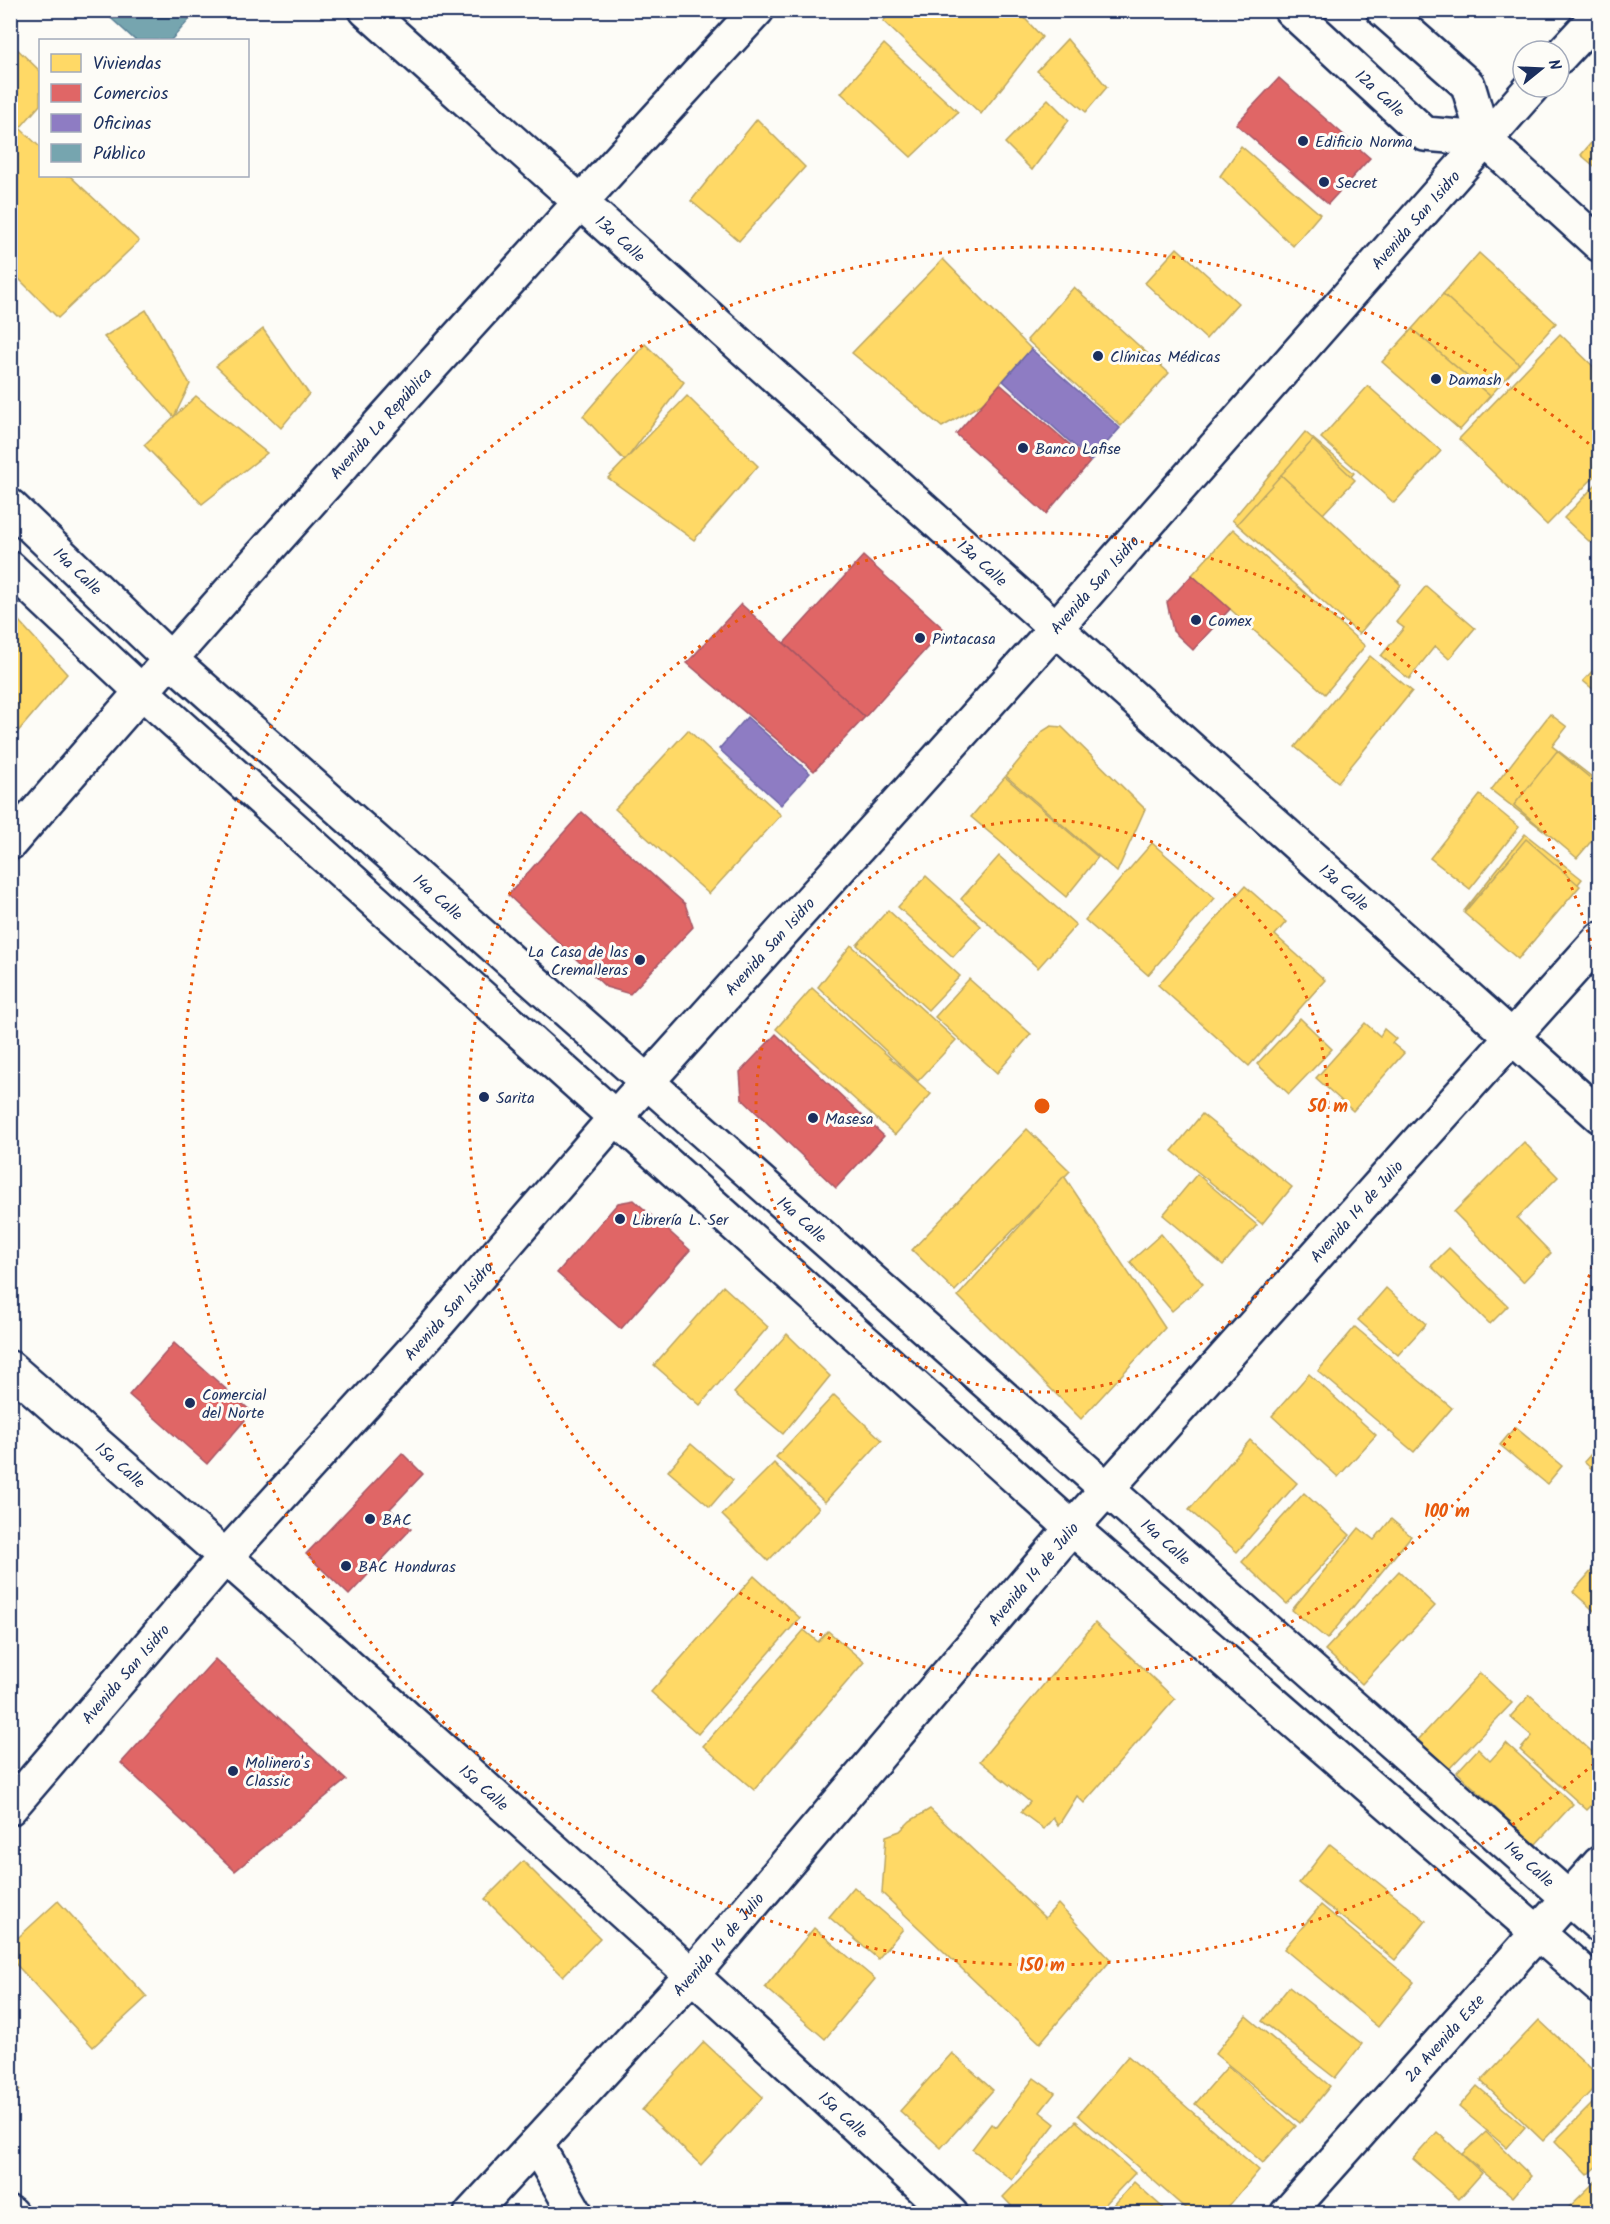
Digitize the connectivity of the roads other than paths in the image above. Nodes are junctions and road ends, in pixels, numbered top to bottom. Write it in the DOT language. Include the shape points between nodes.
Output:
graph roads {
  1 [pos="366,10"];
  2 [pos="757,10"];
  3 [pos="1291,10"];
  4 [pos="1383,10"];
  5 [pos="1599,13"];
  6 [pos="1571,44"];
  7 [pos="1521,99"];
  8 [pos="1484,139"];
  9 [pos="580,201"];
  10 [pos="1599,245"];
  11 [pos="10,506"];
  12 [pos="10,568"];
  13 [pos="1055,629"];
  14 [pos="169,658"];
  15 [pos="141,692"];
  16 [pos="10,843"];
  17 [pos="1599,939"];
  18 [pos="1510,1038"];
  19 [pos="647,1082"];
  20 [pos="1599,1116"];
  21 [pos="615,1118"];
  22 [pos="10,1368"];
  23 [pos="1107,1490"];
  24 [pos="1071,1528"];
  25 [pos="226,1556"];
  26 [pos="10,1808"];
  27 [pos="1599,1863"];
  28 [pos="1568,1898"];
  29 [pos="1599,1926"];
  30 [pos="1538,1932"];
  31 [pos="693,1974"];
  32 [pos="1599,1987"];
  33 [pos="536,2144"];
  34 [pos="471,2214"];
  35 [pos="576,2214"];
  36 [pos="951,2214"];
  37 [pos="1287,2214"];
  1 -- 9 [label="street, 13a Calle"];
  2 -- 9 [label="street, Avenida La República"];
  3 -- 8 [label="street, 12a Calle" via="1425,134"];
  4 -- 8 [label="street" via="1468,85"];
  5 -- 6 [label="street"];
  7 -- 8 [label="street, Avenida San Isidro"];
  8 -- 10 [label="street"];
  8 -- 13 [label="street, Avenida San Isidro"];
  9 -- 13 [label="street, 13a Calle"];
  9 -- 14 [label="street, Avenida La República"];
  11 -- 14 [label="street, 14a Calle"];
  12 -- 15 [label="street"];
  13 -- 18 [label="street, 13a Calle"];
  13 -- 19 [label="street, Avenida San Isidro"];
  14 -- 15 [label="street, Avenida La República"];
  14 -- 19 [label="street, 14a Calle"];
  15 -- 16 [label="street, Avenida La República"];
  15 -- 21 [label="street"];
  17 -- 18 [label="street, Avenida 14 de Julio"];
  18 -- 20 [label="street, 13a Calle"];
  18 -- 23 [label="street, Avenida 14 de Julio"];
  19 -- 21 [label="street, Avenida San Isidro"];
  19 -- 23 [label="street, 14a Calle"];
  21 -- 24 [label="street"];
  21 -- 25 [label="street, Avenida San Isidro" via="438,1323"];
  22 -- 25 [label="street, 15a Calle"];
  23 -- 24 [label="street, Avenida 14 de Julio"];
  23 -- 28 [label="street, 14a Calle"];
  24 -- 30 [label="street"];
  24 -- 31 [label="street, Avenida 14 de Julio"];
  25 -- 26 [label="street, Avenida San Isidro"];
  25 -- 31 [label="street, 15a Calle"];
  27 -- 28 [label="street, 2a Avenida Este"];
  28 -- 29 [label="street, 14a Calle"];
  28 -- 30 [label="street, 2a Avenida Este"];
  30 -- 32 [label="street"];
  30 -- 37 [label="street, 2a Avenida Este"];
  31 -- 33 [label="street, Avenida 14 de Julio"];
  31 -- 36 [label="street, 15a Calle"];
  33 -- 34 [label="street, Avenida 14 de Julio"];
  33 -- 35 [label="street"];
}
